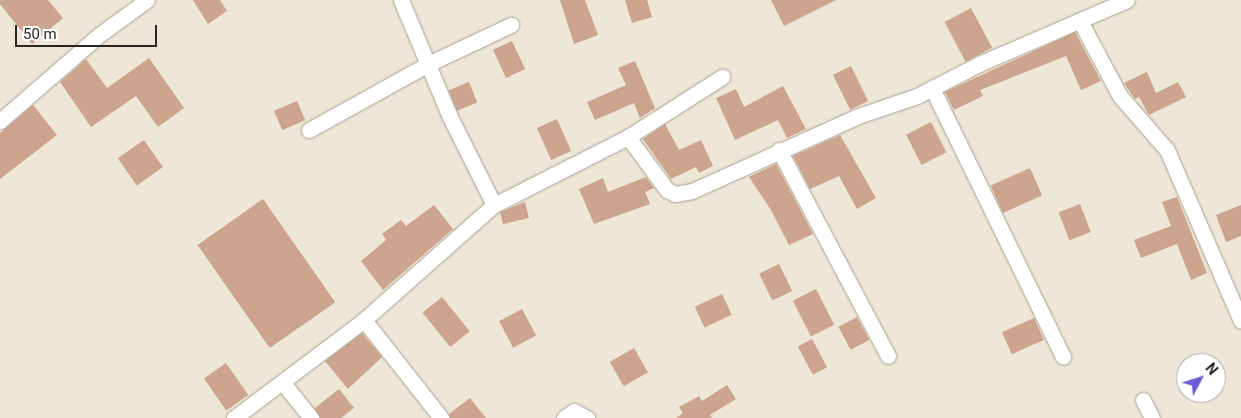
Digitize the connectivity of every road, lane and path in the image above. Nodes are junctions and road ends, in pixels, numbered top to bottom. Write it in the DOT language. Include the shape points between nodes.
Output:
graph roads {
  1 [pos="147,0"];
  2 [pos="401,0"];
  3 [pos="1127,0"];
  4 [pos="1080,21"];
  5 [pos="512,25"];
  6 [pos="428,64"];
  7 [pos="722,77"];
  8 [pos="932,88"];
  9 [pos="0,121"];
  10 [pos="309,130"];
  11 [pos="628,137"];
  12 [pos="779,150"];
  13 [pos="494,205"];
  14 [pos="364,320"];
  15 [pos="1241,321"];
  16 [pos="888,356"];
  17 [pos="1064,357"];
  18 [pos="283,383"];
  19 [pos="1143,400"];
  20 [pos="234,418"];
  21 [pos="311,418"];
  22 [pos="441,418"];
  23 [pos="564,418"];
  24 [pos="587,418"];
  25 [pos="1152,418"];
  1 -- 9 [label="street" via="99,35"];
  2 -- 6 [label="street"];
  3 -- 4 [label="street"];
  4 -- 8 [label="street" via="1005,52"];
  4 -- 15 [label="street" via="1120,96 1167,150"];
  5 -- 6 [label="street"];
  6 -- 10 [label="street"];
  6 -- 13 [label="street"];
  7 -- 11 [label="street"];
  8 -- 12 [label="street"];
  8 -- 17 [label="street"];
  11 -- 12 [label="street" via="667,190 675,194 692,191"];
  11 -- 13 [label="street"];
  12 -- 16 [label="street"];
  13 -- 14 [label="street"];
  14 -- 18 [label="street"];
  14 -- 22 [label="street"];
  18 -- 20 [label="street"];
  18 -- 21 [label="street"];
  19 -- 25 [label="street"];
  23 -- 24 [label="street" via="574,411"];
}
